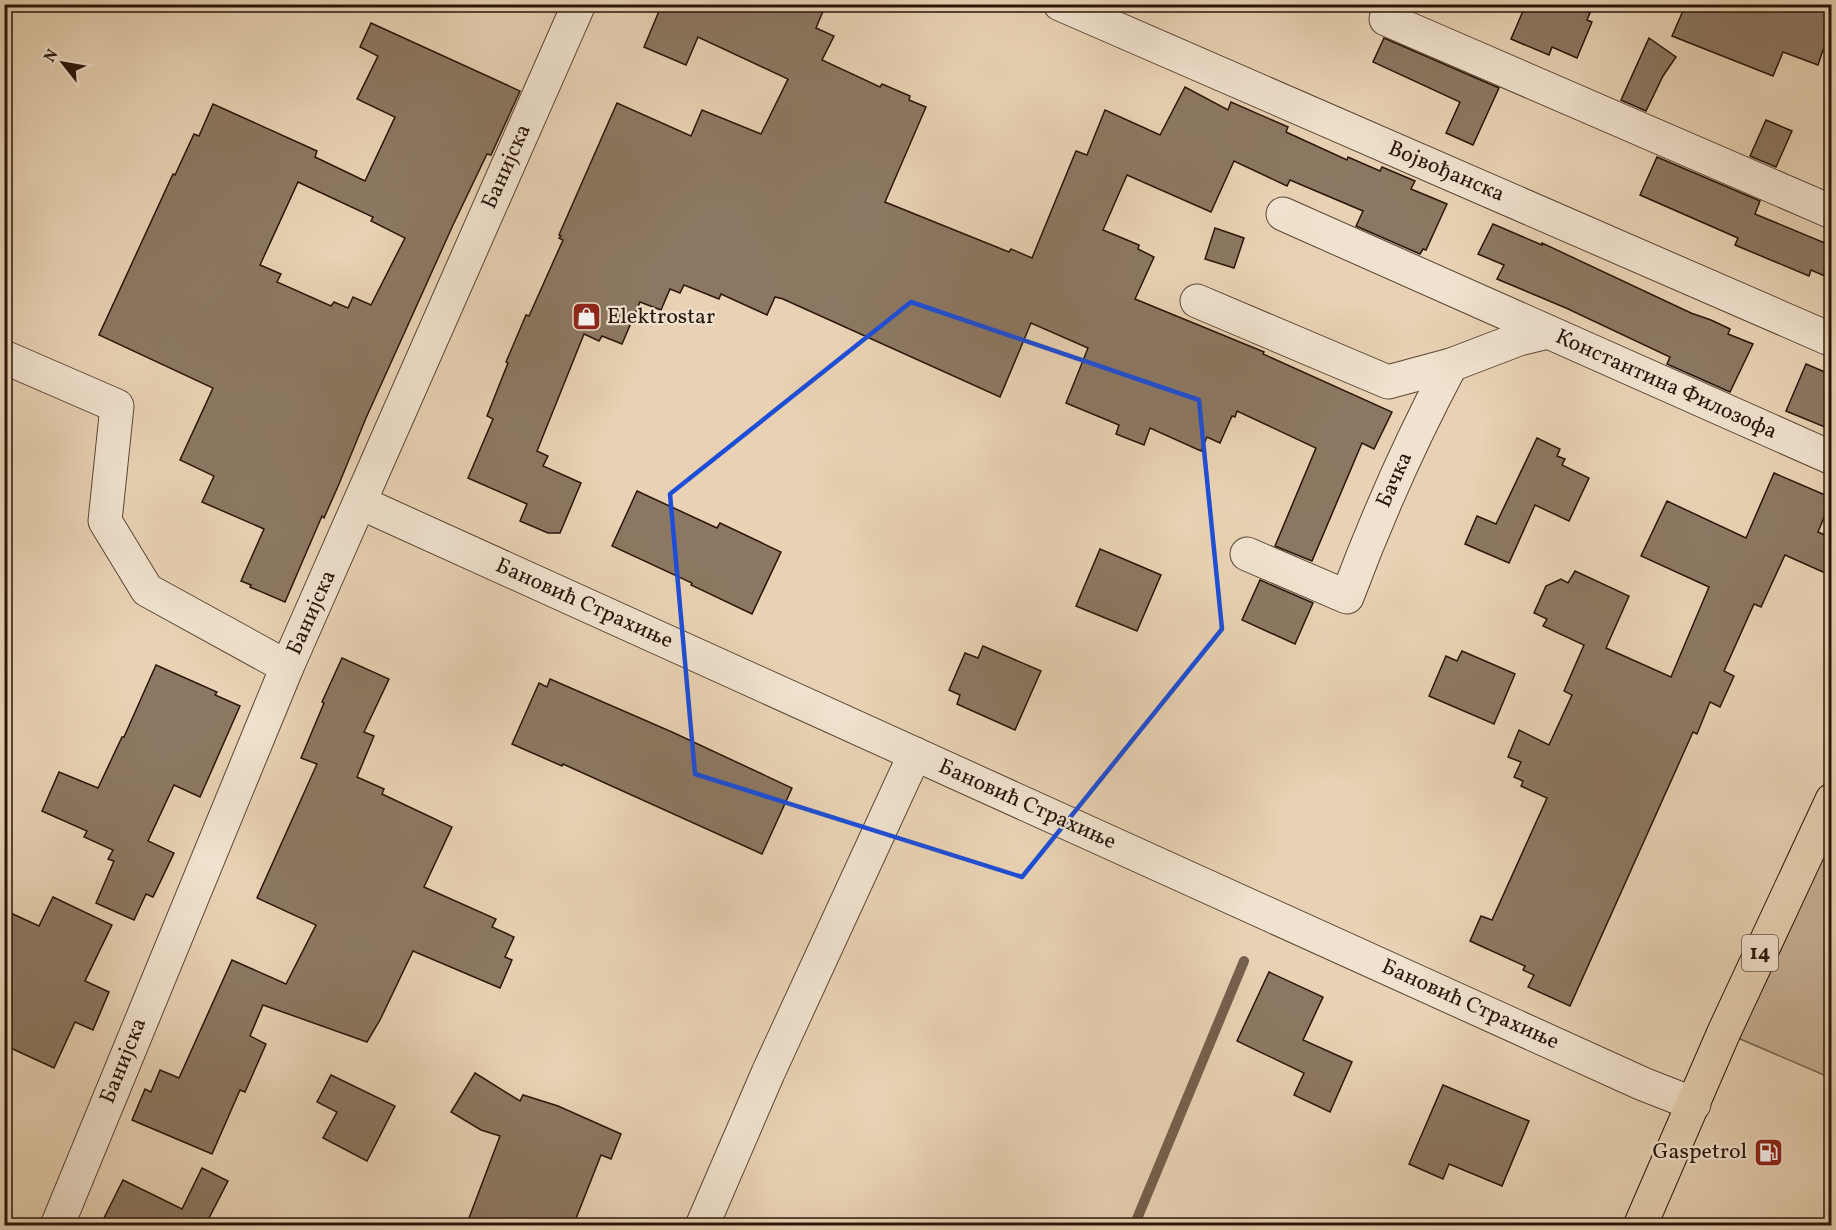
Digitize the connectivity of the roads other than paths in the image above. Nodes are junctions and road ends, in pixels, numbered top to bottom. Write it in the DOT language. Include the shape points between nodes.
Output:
graph roads {
  1 [pos="579,4"];
  2 [pos="1060,4"];
  3 [pos="1386,19"];
  4 [pos="1832,212"];
  5 [pos="1283,214"];
  6 [pos="1197,301"];
  7 [pos="1548,332"];
  8 [pos="1832,340"];
  9 [pos="4,357"];
  10 [pos="1451,365"];
  11 [pos="1832,458"];
  12 [pos="361,503"];
  13 [pos="1247,554"];
  14 [pos="287,667"];
  15 [pos="915,754"];
  16 [pos="1832,800"];
  17 [pos="1694,1104"];
  18 [pos="57,1226"];
  19 [pos="702,1226"];
  20 [pos="1640,1226"];
  1 -- 12 [label="street, Банијска"];
  2 -- 8 [label="street, Војвођанска"];
  3 -- 4 [label="street"];
  5 -- 7 [label="street"];
  6 -- 10 [label="street, Константина Филозофа" via="1388,382"];
  7 -- 10 [label="street, Константина Филозофа"];
  7 -- 11 [label="street, Константина Филозофа"];
  9 -- 14 [label="street" via="117,406 105,521 147,590"];
  10 -- 13 [label="street, Бачка" via="1400,467 1347,597"];
  12 -- 14 [label="street, Банијска"];
  12 -- 15 [label="street, Бановић Страхиње"];
  14 -- 18 [label="street, Банијска"];
  15 -- 17 [label="street, Бановић Страхиње" via="1642,1084"];
  15 -- 19 [label="street"];
  16 -- 17 [label="main road, 14"];
  17 -- 20 [label="main road, 14"];
}
